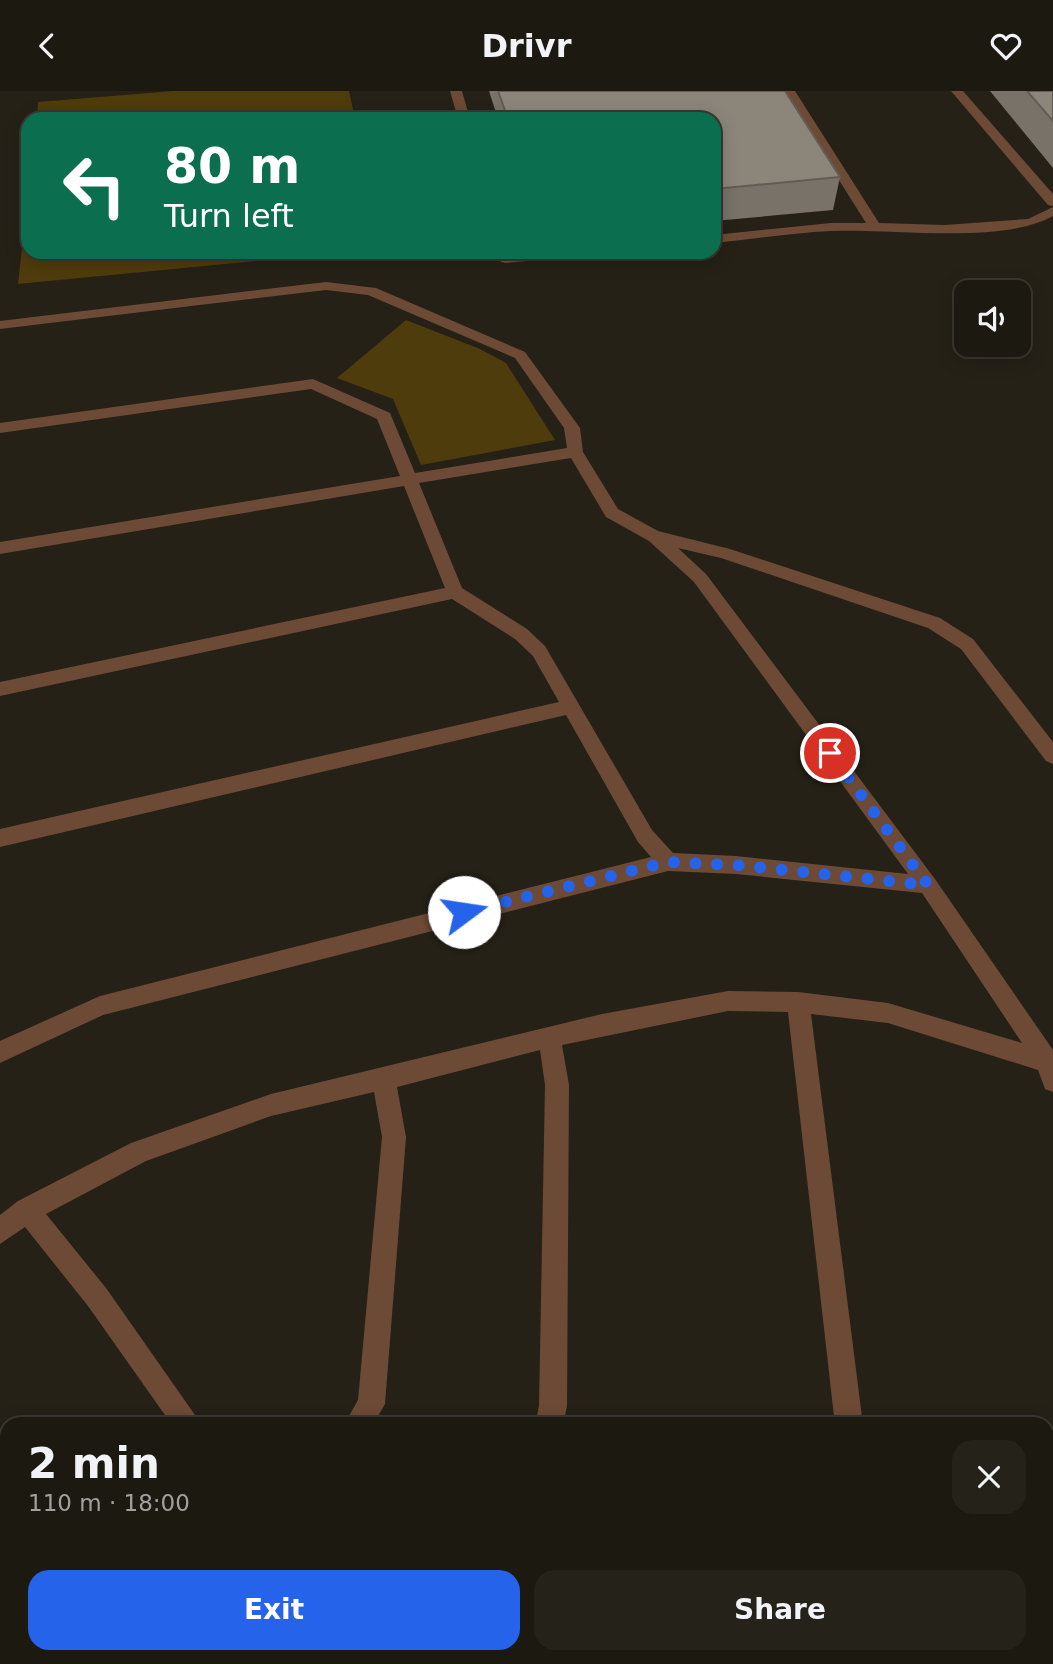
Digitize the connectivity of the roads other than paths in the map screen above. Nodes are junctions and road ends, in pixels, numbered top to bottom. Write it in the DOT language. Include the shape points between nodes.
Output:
graph roads {
  1 [pos="456,91"];
  2 [pos="789,91"];
  3 [pos="957,91"];
  4 [pos="462,112"];
  5 [pos="1053,202"];
  6 [pos="1053,211"];
  7 [pos="875,227"];
  8 [pos="721,238"];
  9 [pos="0,325"];
  10 [pos="0,428"];
  11 [pos="575,452"];
  12 [pos="408,480"];
  13 [pos="653,536"];
  14 [pos="0,548"];
  15 [pos="455,592"];
  16 [pos="0,689"];
  17 [pos="571,707"];
  18 [pos="1053,756"];
  19 [pos="0,838"];
  20 [pos="668,862"];
  21 [pos="928,885"];
  22 [pos="798,1002"];
  23 [pos="548,1038"];
  24 [pos="0,1052"];
  25 [pos="1051,1069"];
  26 [pos="384,1079"];
  27 [pos="27,1210"];
  28 [pos="0,1231"];
  29 [pos="183,1417"];
  30 [pos="362,1417"];
  31 [pos="551,1417"];
  32 [pos="848,1417"];
  1 -- 4 [label="street"];
  2 -- 7 [label="street"];
  3 -- 5 [label="street"];
  6 -- 7 [label="street" via="1031,223 945,229"];
  7 -- 8 [label="street"];
  9 -- 11 [label="street" via="326,286 371,291 520,355 572,428"];
  10 -- 12 [label="street" via="313,384 384,416"];
  11 -- 12 [label="street"];
  11 -- 13 [label="street" via="612,513"];
  12 -- 14 [label="street"];
  12 -- 15 [label="street"];
  13 -- 18 [label="street" via="724,552 934,623 967,644"];
  13 -- 21 [label="street" via="701,578"];
  15 -- 16 [label="street"];
  15 -- 17 [label="street" via="521,634 539,651"];
  17 -- 19 [label="street"];
  17 -- 20 [label="street" via="645,836"];
  20 -- 21 [label="street"];
  20 -- 24 [label="street" via="100,1006"];
  21 -- 25 [label="street"];
  22 -- 23 [label="street" via="728,1001"];
  22 -- 25 [label="street" via="887,1013"];
  22 -- 32 [label="street"];
  23 -- 26 [label="street"];
  23 -- 31 [label="street" via="557,1085"];
  26 -- 27 [label="street" via="271,1105 140,1151"];
  26 -- 30 [label="street" via="394,1137 371,1404"];
  27 -- 28 [label="street"];
  27 -- 29 [label="street"];
}
